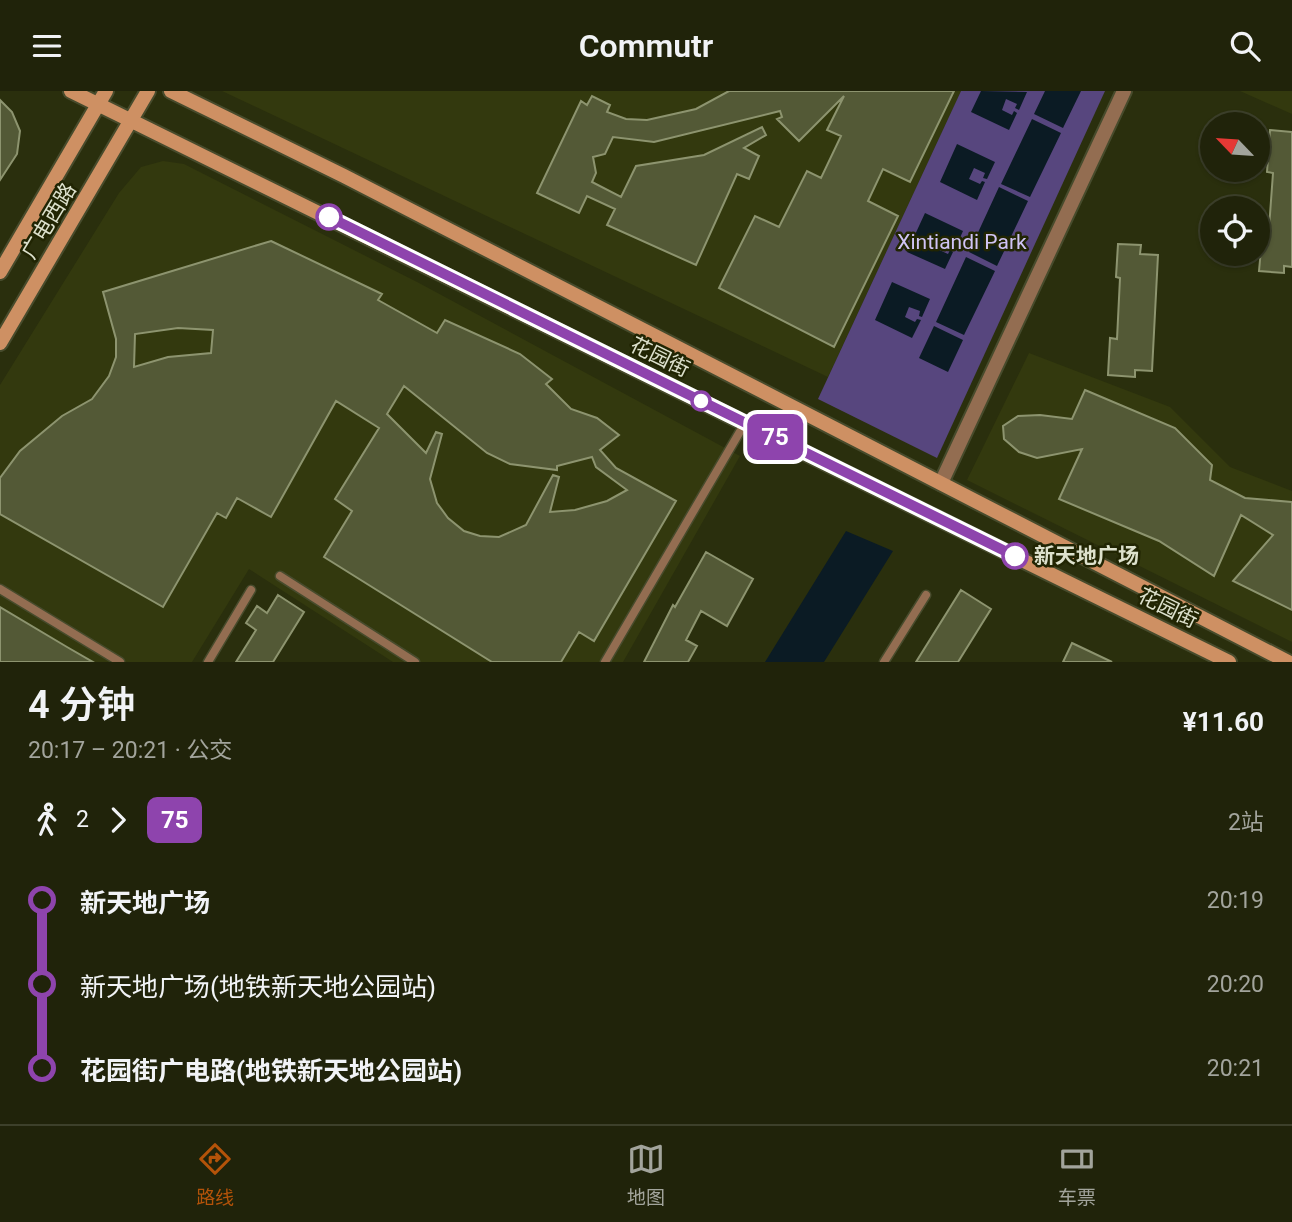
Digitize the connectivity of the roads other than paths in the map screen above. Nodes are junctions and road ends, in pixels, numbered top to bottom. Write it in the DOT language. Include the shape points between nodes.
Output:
graph roads {
  1 [pos="71,91"];
  2 [pos="148,91"];
  3 [pos="172,91"];
  4 [pos="1124,91"];
  5 [pos="103,97"];
  6 [pos="134,120"];
  7 [pos="0,272"];
  8 [pos="0,343"];
  9 [pos="745,423"];
  10 [pos="941,483"];
  11 [pos="281,576"];
  12 [pos="0,589"];
  13 [pos="251,590"];
  14 [pos="926,595"];
  15 [pos="120,662"];
  16 [pos="208,662"];
  17 [pos="415,662"];
  18 [pos="605,662"];
  19 [pos="884,662"];
  20 [pos="1229,662"];
  21 [pos="1288,662"];
  1 -- 5 [label="main road, 花园街"];
  2 -- 6 [label="main road, 广电西路"];
  3 -- 10 [label="main road, 花园街"];
  4 -- 10 [label="street"];
  5 -- 6 [label="main road, 花园街"];
  5 -- 7 [label="main road, 广电西路"];
  6 -- 8 [label="main road, 广电西路"];
  6 -- 9 [label="main road, 花园街"];
  9 -- 18 [label="lane"];
  9 -- 20 [label="main road, 花园街"];
  10 -- 21 [label="main road, 花园街"];
  11 -- 17 [label="lane"];
  12 -- 15 [label="lane"];
  13 -- 16 [label="lane"];
  14 -- 19 [label="lane"];
}
